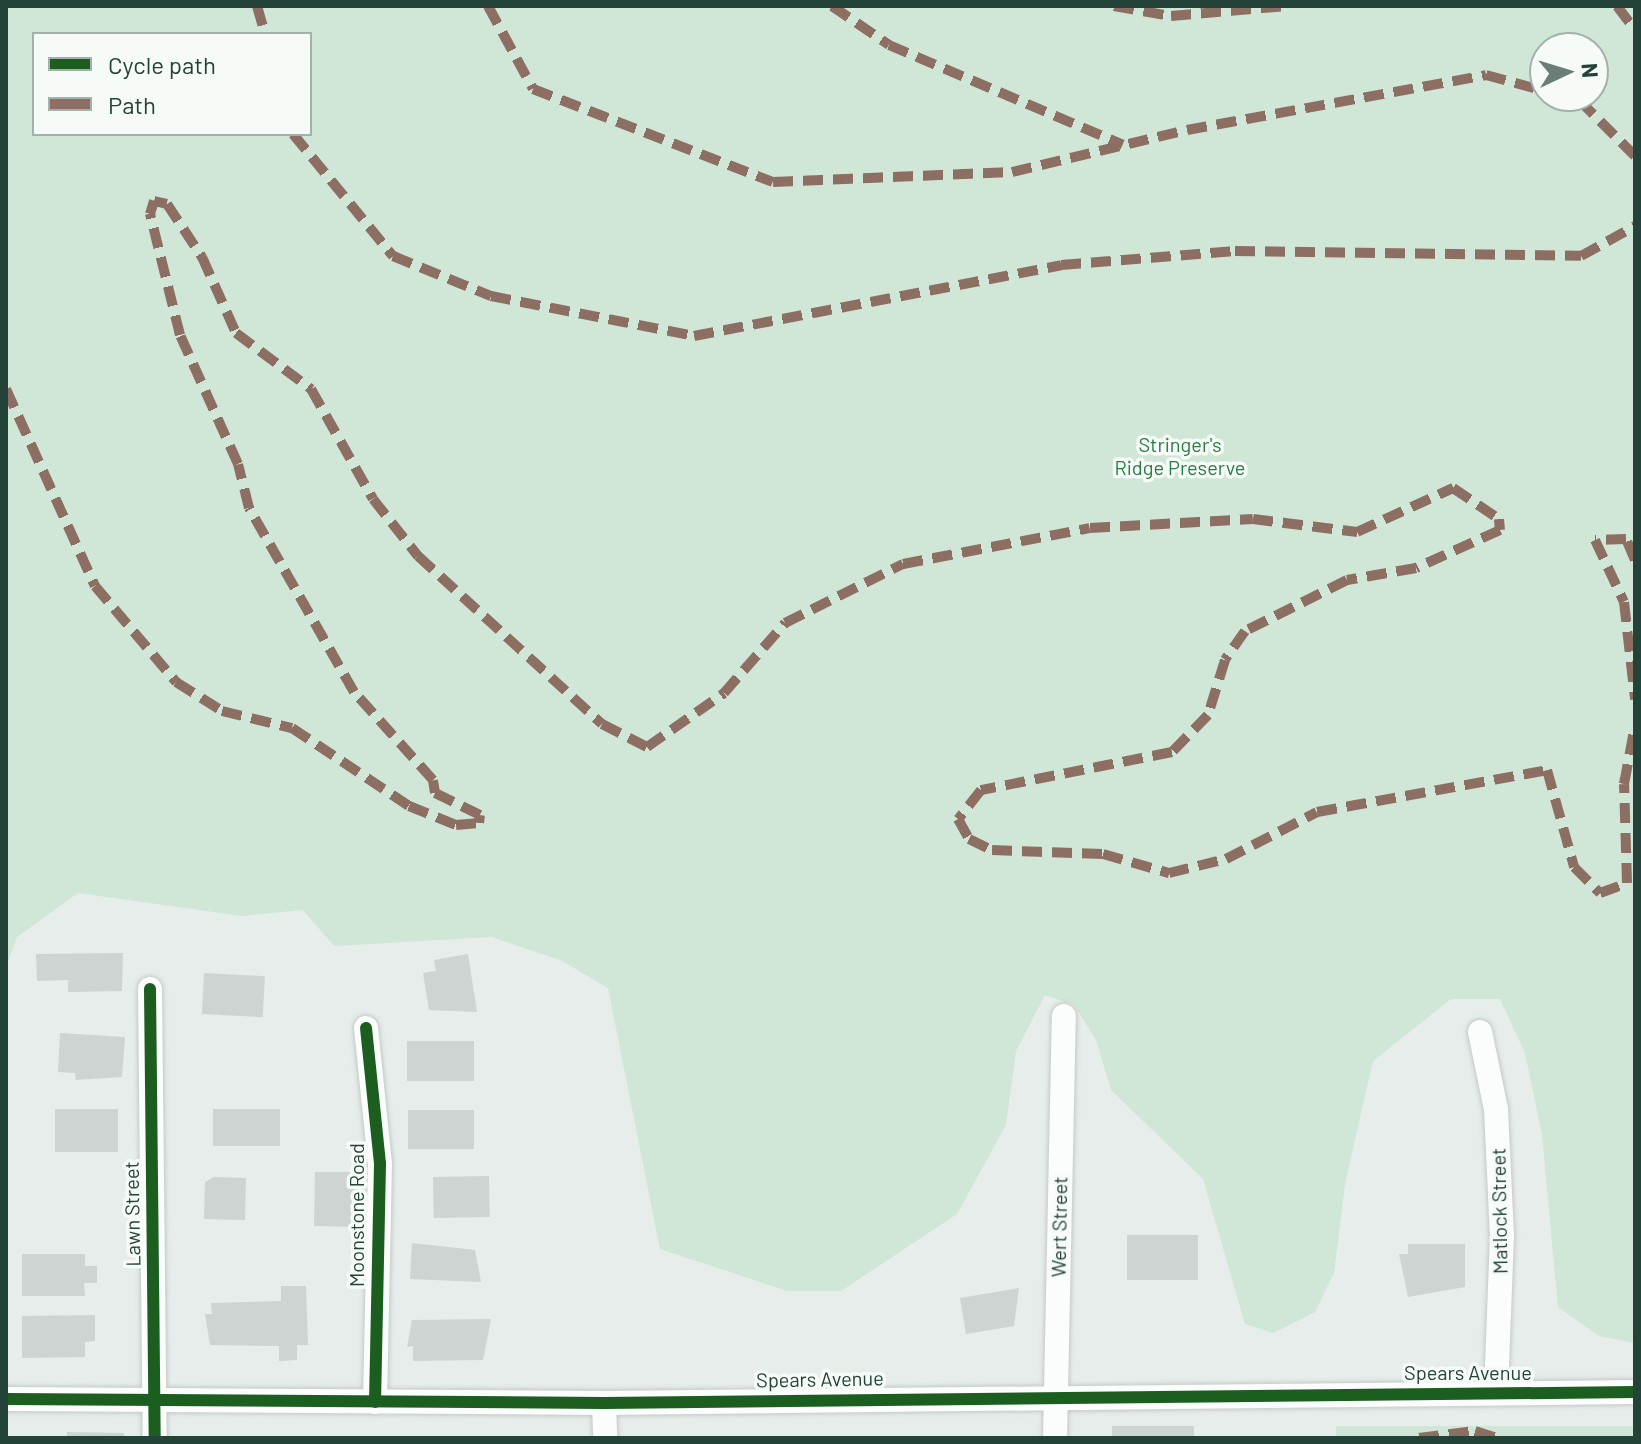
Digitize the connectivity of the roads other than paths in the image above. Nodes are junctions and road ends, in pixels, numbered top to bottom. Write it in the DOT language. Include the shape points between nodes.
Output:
graph roads {
  1 [pos="150,989"];
  2 [pos="1064,1016"];
  3 [pos="366,1028"];
  4 [pos="1480,1032"];
  5 [pos="1496,1392"];
  6 [pos="1635,1392"];
  7 [pos="1055,1394"];
  8 [pos="6,1399"];
  9 [pos="155,1400"];
  10 [pos="375,1402"];
  11 [pos="604,1403"];
  12 [pos="155,1438"];
  13 [pos="605,1438"];
  14 [pos="1055,1438"];
  1 -- 9 [label="street, Lawn Street"];
  2 -- 7 [label="street, Wert Street"];
  3 -- 10 [label="street, Moonstone Road" via="380,1164"];
  4 -- 5 [label="street, Matlock Street" via="1496,1109 1501,1219"];
  5 -- 6 [label="street, Spears Avenue"];
  5 -- 7 [label="street, Spears Avenue"];
  7 -- 11 [label="street, Spears Avenue"];
  7 -- 14 [label="street, Wert Street"];
  8 -- 9 [label="street, Spears Avenue"];
  9 -- 10 [label="street, Spears Avenue"];
  9 -- 12 [label="street, Lawn Street"];
  10 -- 11 [label="street, Spears Avenue"];
  11 -- 13 [label="street"];
}
